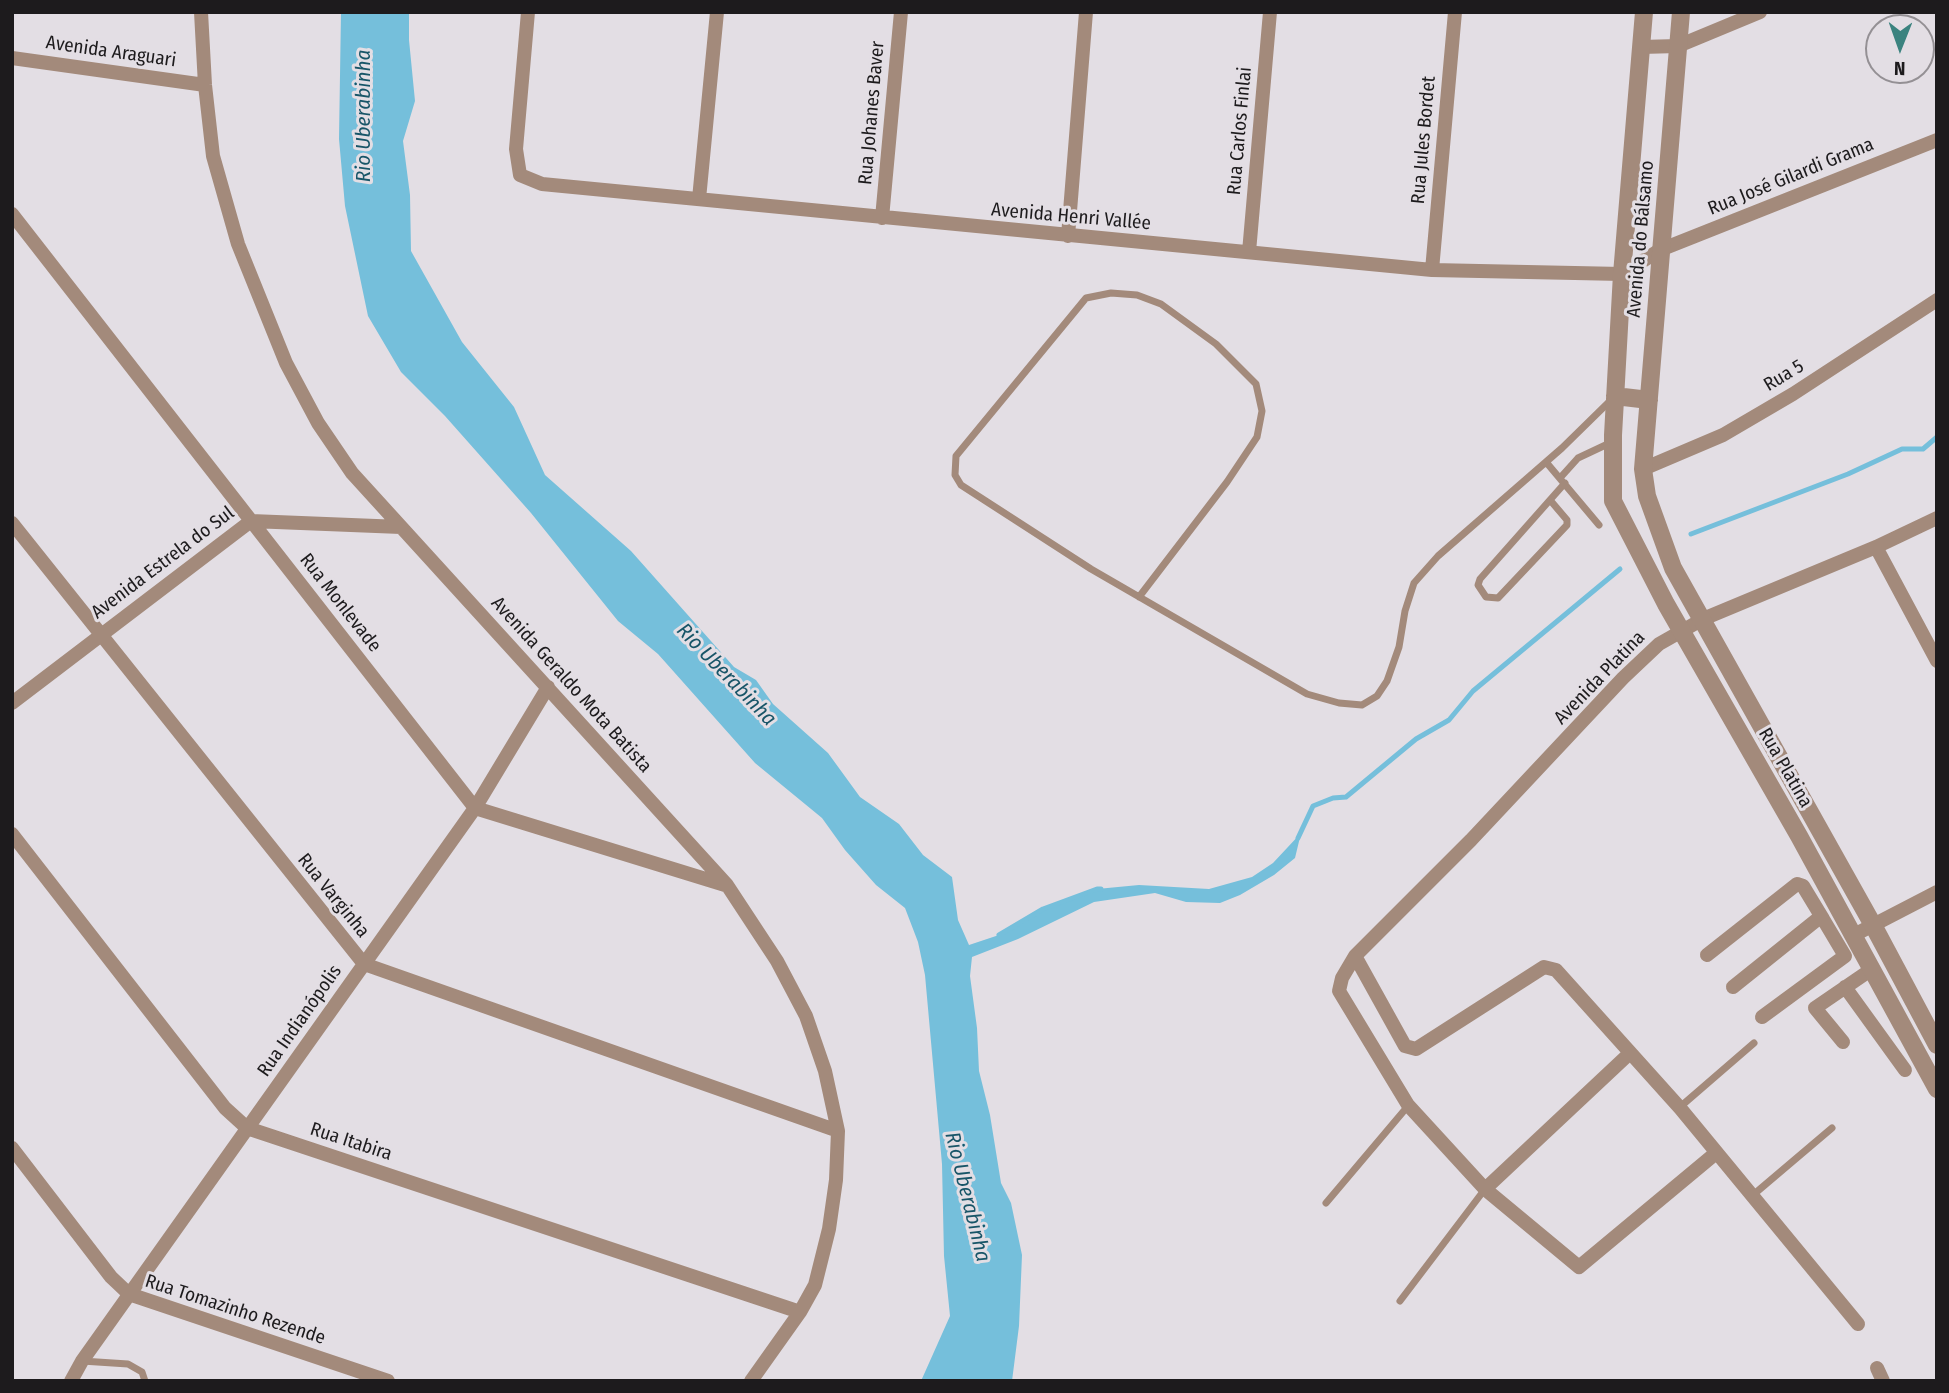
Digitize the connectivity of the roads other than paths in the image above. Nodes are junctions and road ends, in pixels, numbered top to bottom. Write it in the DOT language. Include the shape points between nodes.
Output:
graph roads {
  1 [pos="201,12"];
  2 [pos="528,12"];
  3 [pos="717,12"];
  4 [pos="901,12"];
  5 [pos="1086,12"];
  6 [pos="1270,12"];
  7 [pos="1455,12"];
  8 [pos="1644,12"];
  9 [pos="1681,12"];
  10 [pos="1760,12"];
  11 [pos="1678,46"];
  12 [pos="1641,47"];
  13 [pos="12,58"];
  14 [pos="205,85"];
  15 [pos="1937,140"];
  16 [pos="699,199"];
  17 [pos="12,214"];
  18 [pos="882,218"];
  19 [pos="1068,236"];
  20 [pos="1660,250"];
  21 [pos="1249,253"];
  22 [pos="1432,270"];
  23 [pos="1622,274"];
  24 [pos="1937,300"];
  25 [pos="1615,396"];
  26 [pos="1649,400"];
  27 [pos="1612,442"];
  28 [pos="1546,462"];
  29 [pos="1612,465"];
  30 [pos="1643,469"];
  31 [pos="1562,481"];
  32 [pos="1550,500"];
  33 [pos="1937,518"];
  34 [pos="251,521"];
  35 [pos="12,523"];
  36 [pos="1600,525"];
  37 [pos="401,527"];
  38 [pos="1876,547"];
  39 [pos="1139,597"];
  40 [pos="1703,619"];
  41 [pos="1683,631"];
  42 [pos="100,635"];
  43 [pos="1937,661"];
  44 [pos="548,687"];
  45 [pos="12,703"];
  46 [pos="475,808"];
  47 [pos="12,834"];
  48 [pos="727,885"];
  49 [pos="1937,892"];
  50 [pos="1823,919"];
  51 [pos="1873,925"];
  52 [pos="1854,935"];
  53 [pos="1707,955"];
  54 [pos="1355,956"];
  55 [pos="364,964"];
  56 [pos="1872,969"];
  57 [pos="1733,987"];
  58 [pos="1844,987"];
  59 [pos="1800,989"];
  60 [pos="1815,1008"];
  61 [pos="1762,1017"];
  62 [pos="1843,1042"];
  63 [pos="1754,1043"];
  64 [pos="1937,1045"];
  65 [pos="1630,1053"];
  66 [pos="1905,1070"];
  67 [pos="1937,1089"];
  68 [pos="1408,1105"];
  69 [pos="1679,1108"];
  70 [pos="247,1128"];
  71 [pos="1832,1128"];
  72 [pos="838,1131"];
  73 [pos="12,1148"];
  74 [pos="1716,1153"];
  75 [pos="1485,1189"];
  76 [pos="1753,1195"];
  77 [pos="1326,1203"];
  78 [pos="129,1294"];
  79 [pos="1400,1301"];
  80 [pos="800,1312"];
  81 [pos="1858,1324"];
  82 [pos="76,1371"];
  83 [pos="63,1381"];
  84 [pos="145,1381"];
  85 [pos="388,1381"];
  86 [pos="751,1381"];
  1 -- 14 [label="street, Avenida Geraldo Mota Batista"];
  2 -- 16 [label="street, Avenida Henri Vallée" via="516,149 520,175 542,184"];
  3 -- 16 [label="street"];
  4 -- 18 [label="street, Rua Johanes Baver"];
  5 -- 19 [label="street"];
  6 -- 21 [label="street, Rua Carlos Finlai"];
  7 -- 22 [label="street, Rua Jules Bordet"];
  8 -- 12 [label="street, Avenida do Bálsamo"];
  9 -- 11 [label="street, Avenida do Bálsamo"];
  10 -- 11 [label="street"];
  11 -- 12 [label="street"];
  11 -- 20 [label="street, Avenida do Bálsamo"];
  12 -- 23 [label="street, Avenida do Bálsamo"];
  13 -- 14 [label="street, Avenida Araguari"];
  14 -- 37 [label="street, Avenida Geraldo Mota Batista" via="213,156 234,231 286,363 352,473"];
  15 -- 20 [label="street, Rua José Gilardi Grama"];
  16 -- 18 [label="street, Avenida Henri Vallée"];
  17 -- 34 [label="street, Rua Monlevade"];
  18 -- 19 [label="street, Avenida Henri Vallée"];
  19 -- 21 [label="street, Avenida Henri Vallée"];
  20 -- 23 [label="street, Rua José Gilardi Grama"];
  20 -- 26 [label="street, Avenida do Bálsamo"];
  21 -- 22 [label="street, Avenida Henri Vallée"];
  22 -- 23 [label="street, Avenida Henri Vallée"];
  23 -- 25 [label="street, Avenida do Bálsamo"];
  24 -- 30 [label="street, Rua 5" via="1723,435"];
  25 -- 26 [label="street"];
  25 -- 27 [label="street, Avenida do Bálsamo"];
  25 -- 28 [label="lane"];
  26 -- 30 [label="street, Avenida do Bálsamo"];
  27 -- 29 [label="street, Avenida do Bálsamo"];
  27 -- 31 [label="lane" via="1578,458"];
  28 -- 31 [label="lane"];
  28 -- 39 [label="lane" via="1438,556 1414,583 1387,681 1377,696 1362,705 1307,694"];
  29 -- 41 [label="street, Rua Platina" via="1613,501"];
  30 -- 40 [label="street, Rua Platina" via="1647,496 1669,558"];
  31 -- 32 [label="lane"];
  31 -- 36 [label="lane"];
  32 -- 32 [label="lane" via="1567,525 1498,598 1486,597 1478,585 1480,579"];
  33 -- 38 [label="street, Avenida Platina"];
  34 -- 37 [label="street, Avenida Estrela do Sul"];
  34 -- 42 [label="street, Avenida Estrela do Sul"];
  34 -- 46 [label="street, Rua Monlevade"];
  35 -- 42 [label="street, Rua Varginha"];
  37 -- 44 [label="street, Avenida Geraldo Mota Batista"];
  38 -- 40 [label="street, Avenida Platina"];
  38 -- 43 [label="street"];
  39 -- 39 [label="lane" via="1257,437 1262,411 1256,384 1216,344 1161,304 1137,295 1111,293 1086,298 956,456 955,475 961,485"];
  40 -- 41 [label="street, Avenida Platina"];
  40 -- 51 [label="street, Rua Platina"];
  41 -- 52 [label="street, Rua Platina"];
  41 -- 54 [label="street, Avenida Platina" via="1659,644 1623,678"];
  42 -- 45 [label="street, Avenida Estrela do Sul"];
  42 -- 55 [label="street, Rua Varginha"];
  44 -- 46 [label="street, Rua Indianópolis"];
  44 -- 48 [label="street, Avenida Geraldo Mota Batista"];
  46 -- 48 [label="street"];
  46 -- 55 [label="street, Rua Indianópolis"];
  47 -- 70 [label="street, Rua Itabira" via="225,1108"];
  48 -- 72 [label="street, Avenida Geraldo Mota Batista" via="777,961 806,1016 825,1071"];
  49 -- 51 [label="street"];
  50 -- 53 [label="street" via="1803,886 1797,884"];
  50 -- 57 [label="street"];
  50 -- 59 [label="street" via="1845,956"];
  51 -- 52 [label="street"];
  51 -- 64 [label="street, Rua Platina"];
  52 -- 56 [label="street, Rua Platina"];
  54 -- 65 [label="street" via="1405,1046 1416,1049 1544,967 1556,970"];
  54 -- 68 [label="street, Avenida Platina" via="1339,990"];
  55 -- 70 [label="street, Rua Indianópolis"];
  55 -- 72 [label="street, Rua Varginha"];
  56 -- 58 [label="street"];
  56 -- 67 [label="street, Rua Platina"];
  58 -- 60 [label="street"];
  58 -- 66 [label="street"];
  59 -- 60 [label="street"];
  59 -- 61 [label="street"];
  60 -- 62 [label="street"];
  63 -- 69 [label="lane"];
  65 -- 69 [label="street"];
  65 -- 75 [label="street"];
  68 -- 75 [label="street"];
  68 -- 77 [label="lane"];
  69 -- 74 [label="street"];
  70 -- 78 [label="street, Rua Indianópolis"];
  70 -- 80 [label="street, Rua Itabira"];
  71 -- 76 [label="lane"];
  72 -- 80 [label="street, Avenida Geraldo Mota Batista" via="829,1229 815,1285"];
  73 -- 78 [label="street, Rua Tomazinho Rezende"];
  74 -- 75 [label="street" via="1579,1266"];
  74 -- 76 [label="street"];
  75 -- 79 [label="lane"];
  76 -- 81 [label="street"];
  78 -- 82 [label="street, Rua Indianópolis"];
  78 -- 85 [label="street, Rua Tomazinho Rezende"];
  80 -- 86 [label="street, Avenida Geraldo Mota Batista"];
  82 -- 83 [label="street, Rua Indianópolis"];
  82 -- 84 [label="lane" via="128,1364 142,1372"];
}
